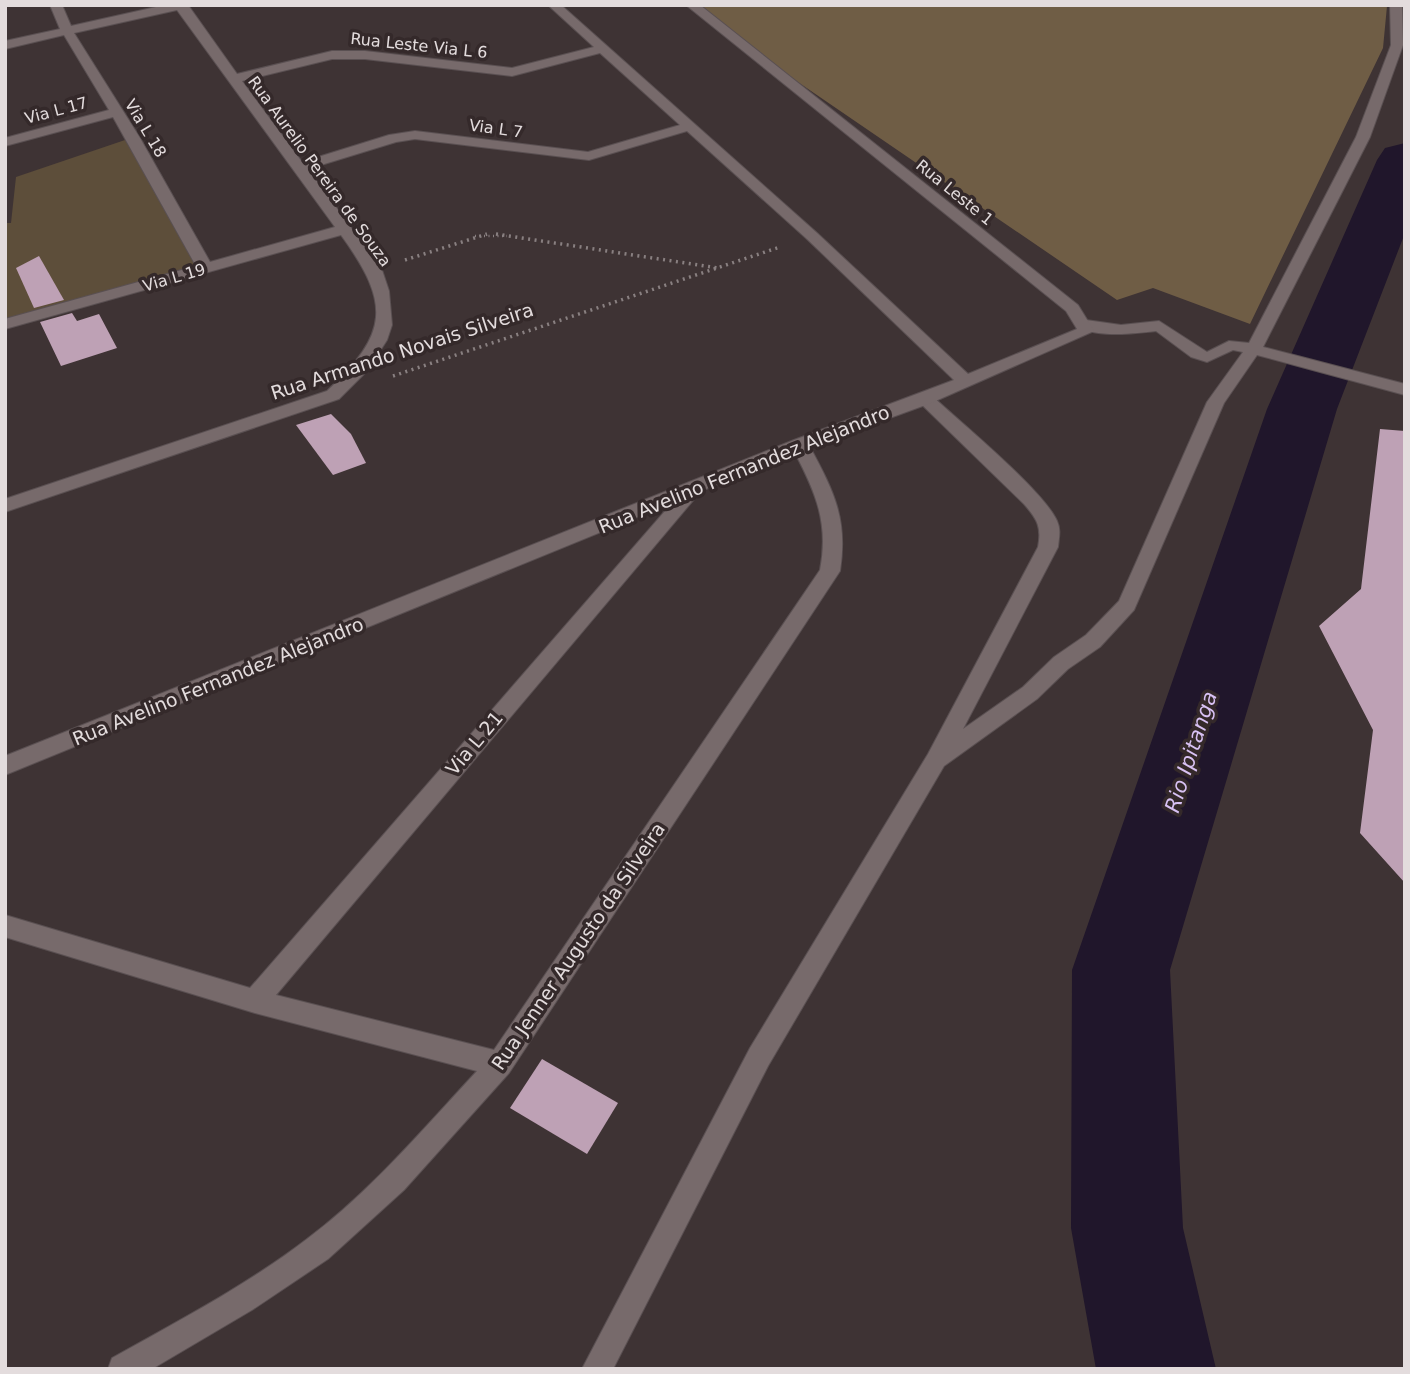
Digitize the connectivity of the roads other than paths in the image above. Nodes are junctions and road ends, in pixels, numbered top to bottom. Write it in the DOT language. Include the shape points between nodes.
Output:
graph roads {
  1 [pos="56,5"];
  2 [pos="181,5"];
  3 [pos="554,5"];
  4 [pos="692,5"];
  5 [pos="1396,5"];
  6 [pos="67,31"];
  7 [pos="5,45"];
  8 [pos="602,49"];
  9 [pos="232,79"];
  10 [pos="116,112"];
  11 [pos="690,126"];
  12 [pos="5,142"];
  13 [pos="297,168"];
  14 [pos="343,230"];
  15 [pos="205,268"];
  16 [pos="5,324"];
  17 [pos="1086,325"];
  18 [pos="1254,348"];
  19 [pos="965,381"];
  20 [pos="1405,390"];
  21 [pos="332,395"];
  22 [pos="925,399"];
  23 [pos="800,444"];
  24 [pos="696,488"];
  25 [pos="5,506"];
  26 [pos="936,760"];
  27 [pos="5,766"];
  28 [pos="5,926"];
  29 [pos="255,1001"];
  30 [pos="500,1064"];
  31 [pos="123,1369"];
  32 [pos="597,1369"];
  1 -- 6 [label="street, Via L 18"];
  2 -- 6 [label="street, Rua Aurelio Pereira de Souza"];
  2 -- 9 [label="street, Rua Aurelio Pereira de Souza"];
  3 -- 8 [label="street"];
  4 -- 17 [label="street, Rua Leste 1" via="1072,309"];
  5 -- 18 [label="street" via="1397,45 1363,137"];
  6 -- 7 [label="street, Rua Aurelio Pereira de Souza"];
  6 -- 10 [label="street, Via L 18"];
  8 -- 9 [label="street, Rua Leste Via L 6" via="512,72 332,55"];
  8 -- 11 [label="street"];
  9 -- 13 [label="street, Rua Aurelio Pereira de Souza"];
  10 -- 12 [label="street, Via L 17"];
  10 -- 15 [label="street, Via L 18"];
  11 -- 13 [label="street, Via L 7" via="589,156 415,135"];
  11 -- 19 [label="street"];
  13 -- 14 [label="street, Rua Aurelio Pereira de Souza"];
  14 -- 15 [label="street, Via L 19"];
  14 -- 21 [label="street, Rua Aurelio Pereira de Souza" via="374,270 385,296 382,333 364,366"];
  15 -- 16 [label="street, Via L 19"];
  17 -- 18 [label="street" via="1121,330 1159,326 1205,357 1226,345"];
  17 -- 19 [label="street" via="1079,335"];
  18 -- 20 [label="street"];
  18 -- 26 [label="street" via="1216,402 1127,606 1030,693"];
  19 -- 22 [label="street, Rua Avelino Fernandez Alejandro"];
  21 -- 25 [label="street, Rua Armando Novais Silveira"];
  22 -- 23 [label="street, Rua Avelino Fernandez Alejandro"];
  22 -- 26 [label="street" via="1031,499 1051,531 1039,566"];
  23 -- 24 [label="street, Rua Avelino Fernandez Alejandro"];
  23 -- 30 [label="street, Rua Jenner Augusto da Silveira" via="834,512 837,542 830,571"];
  24 -- 27 [label="street, Rua Avelino Fernandez Alejandro"];
  24 -- 29 [label="street, Via L 21"];
  26 -- 32 [label="street" via="760,1056"];
  28 -- 29 [label="street"];
  29 -- 30 [label="street"];
  30 -- 31 [label="street, Rua Jenner Augusto da Silveira" via="394,1180 318,1249 242,1300"];
}
